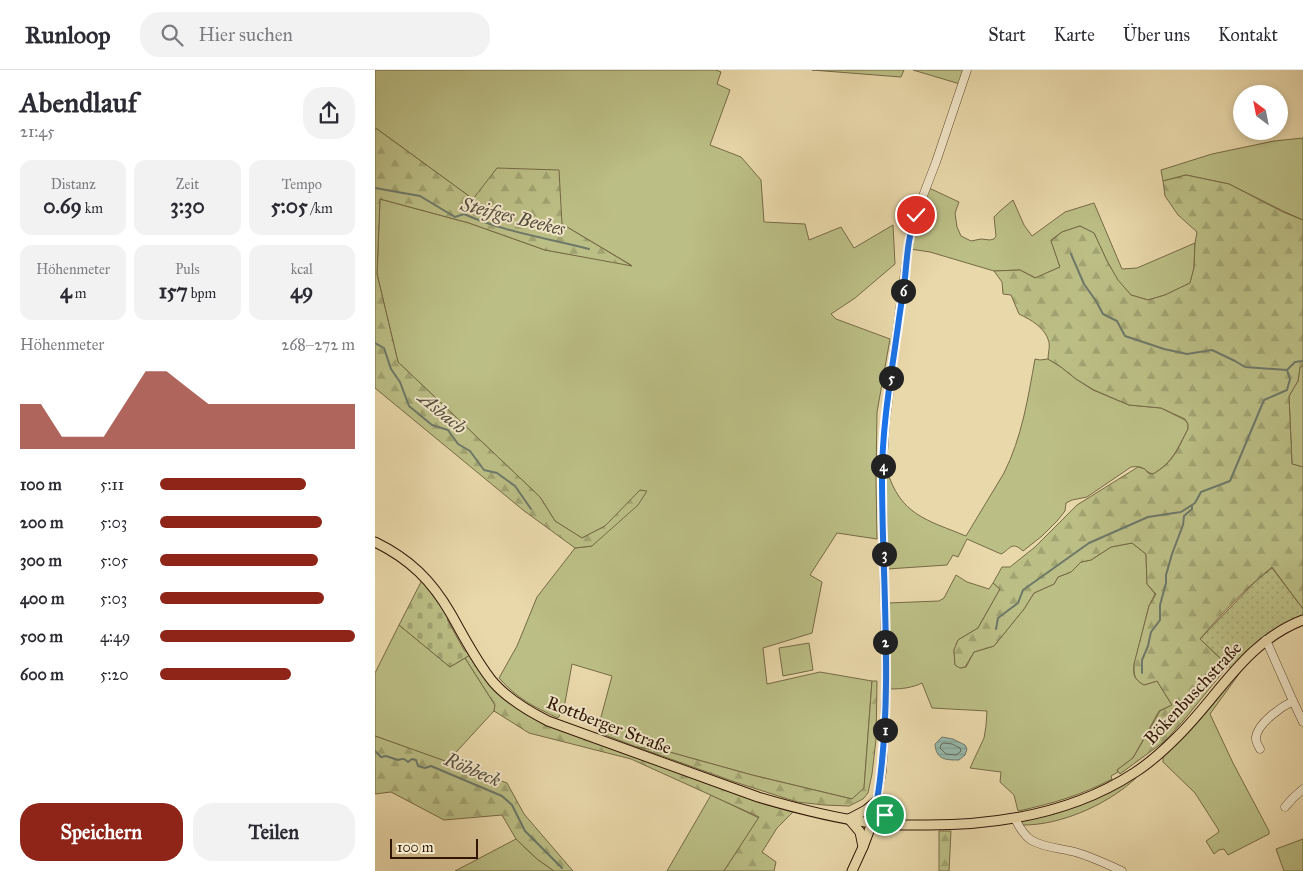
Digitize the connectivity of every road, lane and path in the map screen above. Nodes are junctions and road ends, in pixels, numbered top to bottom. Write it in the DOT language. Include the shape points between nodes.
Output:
graph roads {
  1 [pos="967,70"];
  2 [pos="375,542"];
  3 [pos="1303,620"];
  4 [pos="1266,640"];
  5 [pos="1293,701"];
  6 [pos="1303,722"];
  7 [pos="1259,749"];
  8 [pos="1303,789"];
  9 [pos="877,801"];
  10 [pos="1285,807"];
  11 [pos="849,819"];
  12 [pos="1015,819"];
  13 [pos="872,823"];
  14 [pos="899,825"];
  15 [pos="863,847"];
  16 [pos="852,871"];
  17 [pos="1122,871"];
  1 -- 9 [label="street" via="911,227 886,416 882,475 886,682 882,772"];
  2 -- 11 [label="main road, Rottberger Straße" via="396,553 421,573 441,598 493,682 537,716 758,797"];
  3 -- 4 [label="main road, Bökenbuschstraße"];
  4 -- 5 [label="street"];
  4 -- 12 [label="main road, Bökenbuschstraße" via="1231,674 1179,735 1136,772 1073,804"];
  5 -- 6 [label="street"];
  5 -- 7 [label="street" via="1266,720 1255,736"];
  8 -- 10 [label="street"];
  9 -- 11 [label="main road"];
  9 -- 13 [label="street"];
  9 -- 14 [label="main road" via="885,815"];
  11 -- 13 [label="main road, Rottberger Straße"];
  11 -- 15 [label="main road" via="860,832"];
  12 -- 14 [label="main road, Bökenbuschstraße" via="949,825"];
  12 -- 17 [label="street" via="1024,835 1035,842 1088,856"];
  13 -- 14 [label="main road, Bökenbuschstraße"];
  13 -- 15 [label="main road"];
  15 -- 16 [label="main road"];
}
